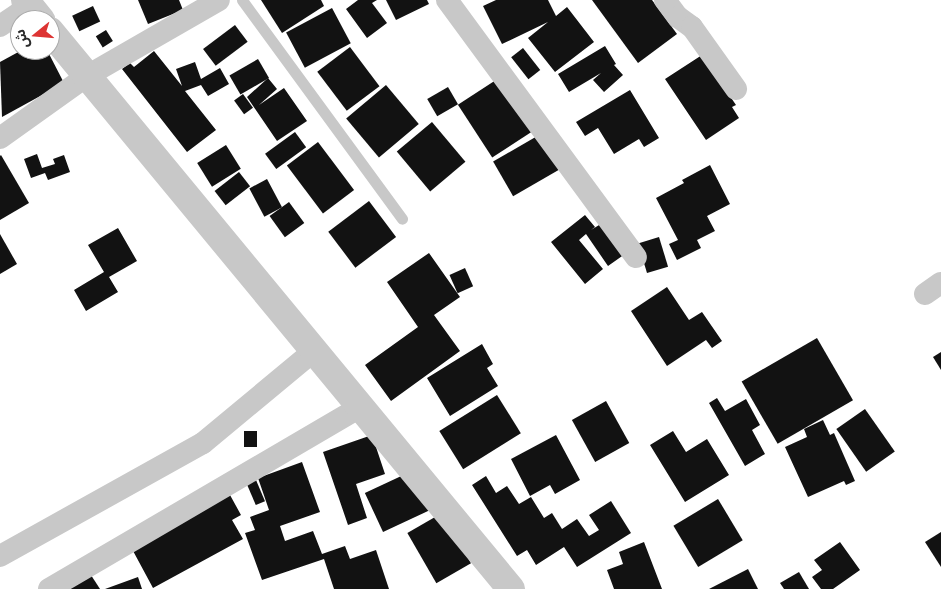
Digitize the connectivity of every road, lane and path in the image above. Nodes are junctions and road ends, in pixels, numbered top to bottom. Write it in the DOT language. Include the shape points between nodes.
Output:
graph roads {
  1 [pos="219,0"];
  2 [pos="242,0"];
  3 [pos="447,0"];
  4 [pos="665,0"];
  5 [pos="32,9"];
  6 [pos="0,26"];
  7 [pos="60,43"];
  8 [pos="87,76"];
  9 [pos="736,89"];
  10 [pos="0,138"];
  11 [pos="402,219"];
  12 [pos="636,257"];
  13 [pos="314,351"];
  14 [pos="360,407"];
  15 [pos="0,556"];
  16 [pos="49,589"];
  17 [pos="511,589"];
  1 -- 8 [label="street"];
  2 -- 11 [label="lane"];
  3 -- 12 [label="street"];
  4 -- 9 [label="street" via="678,17 692,27"];
  5 -- 6 [label="street"];
  7 -- 8 [label="street"];
  8 -- 10 [label="street"];
  8 -- 13 [label="street"];
  13 -- 14 [label="street"];
  13 -- 15 [label="street" via="202,443"];
  14 -- 16 [label="street"];
  14 -- 17 [label="street"];
}
